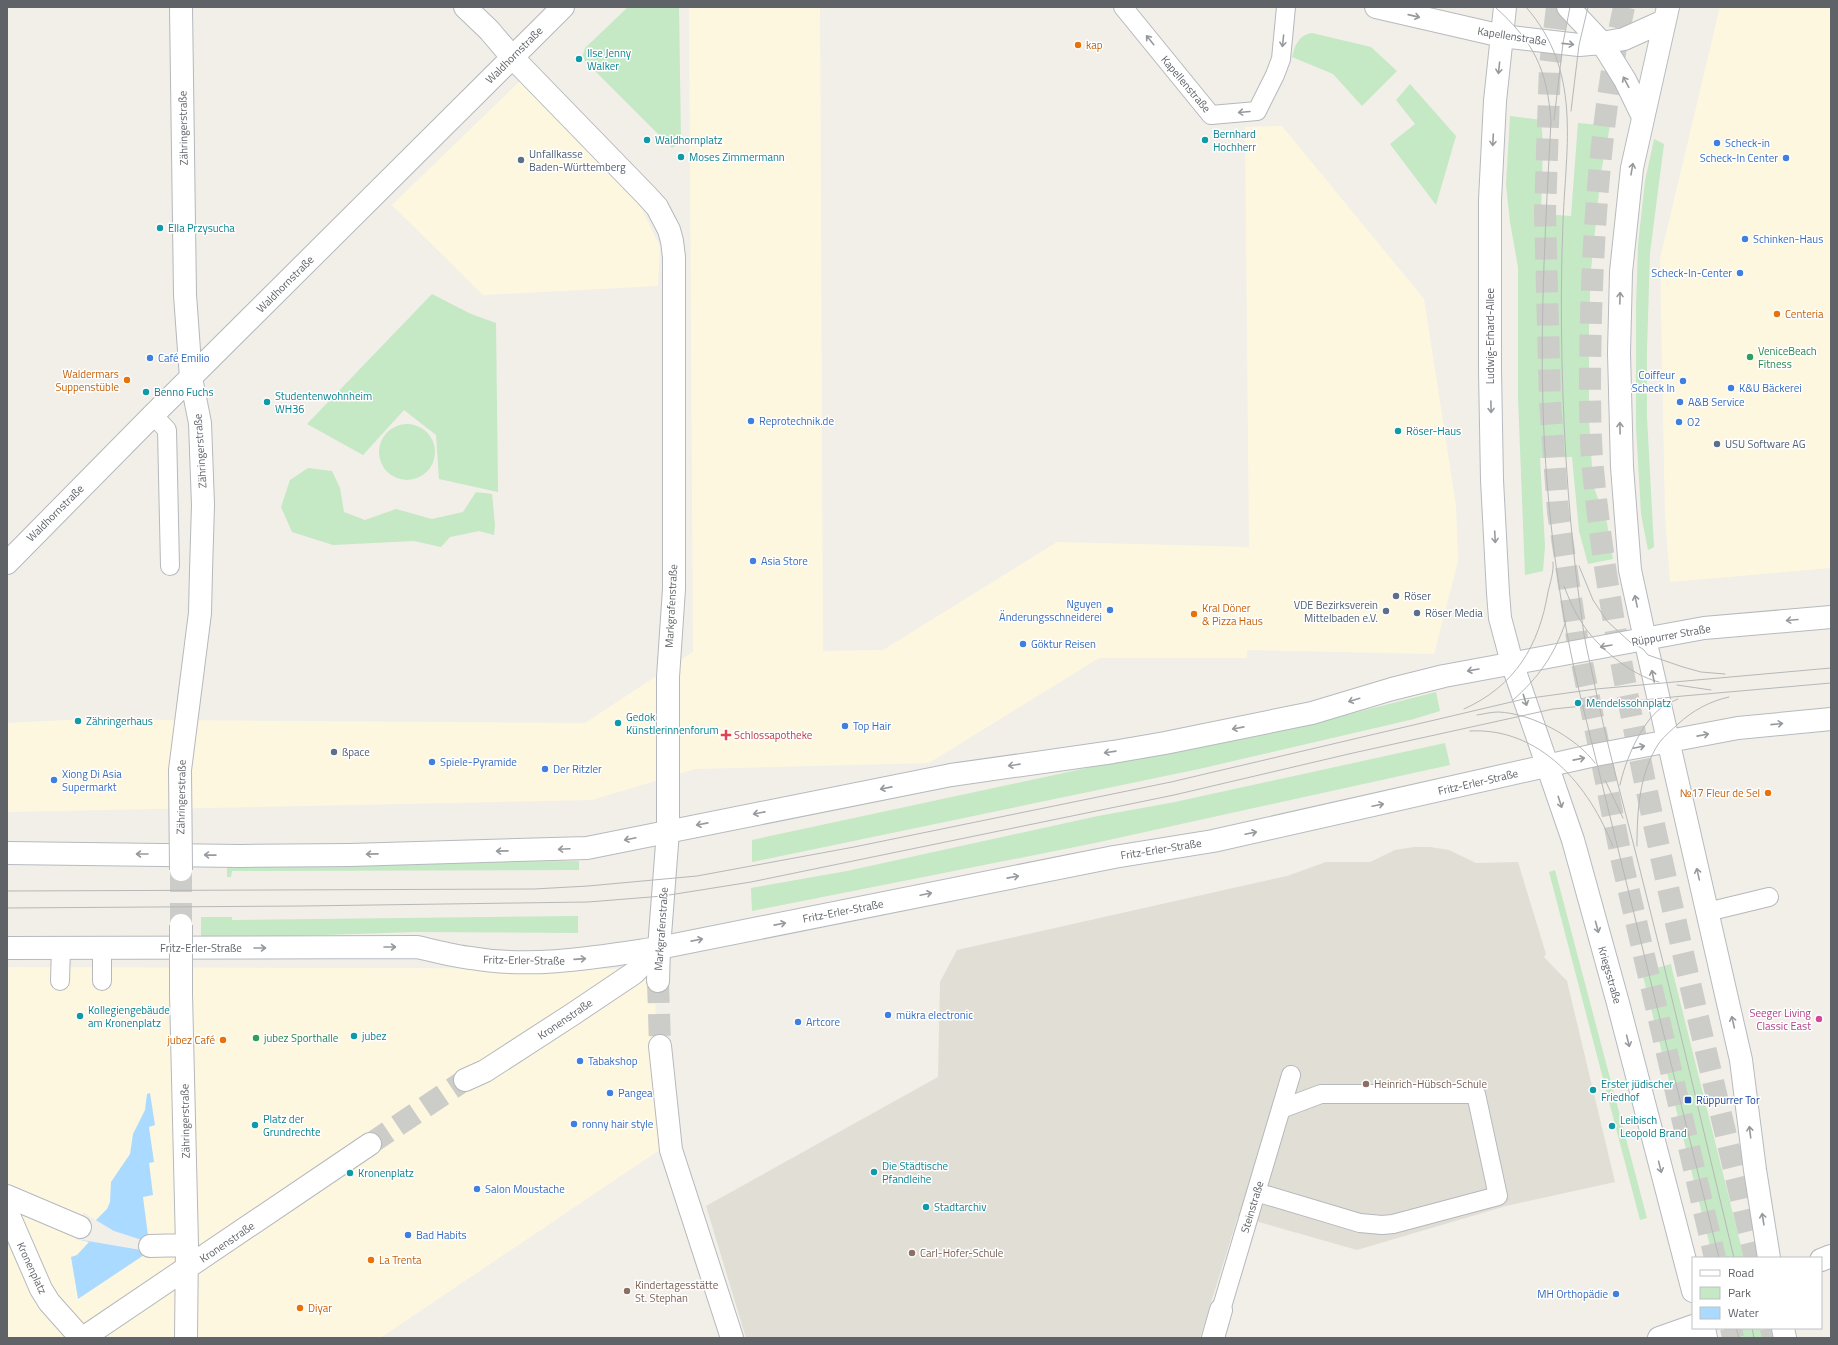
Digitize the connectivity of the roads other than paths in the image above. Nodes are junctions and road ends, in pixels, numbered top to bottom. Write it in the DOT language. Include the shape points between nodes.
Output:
graph roads {
  1 [pos="181,7"];
  2 [pos="464,7"];
  3 [pos="563,7"];
  4 [pos="1123,7"];
  5 [pos="1286,7"];
  6 [pos="1376,7"];
  7 [pos="1505,7"];
  8 [pos="1568,7"];
  9 [pos="1666,14"];
  10 [pos="1502,36"];
  11 [pos="1602,43"];
  12 [pos="512,57"];
  13 [pos="1643,117"];
  14 [pos="191,378"];
  15 [pos="153,415"];
  16 [pos="7,562"];
  17 [pos="170,566"];
  18 [pos="1831,616"];
  19 [pos="1644,639"];
  20 [pos="1512,663"];
  21 [pos="1831,719"];
  22 [pos="1668,741"];
  23 [pos="1548,765"];
  24 [pos="181,769"];
  25 [pos="668,831"];
  26 [pos="7,853"];
  27 [pos="181,862"];
  28 [pos="1769,897"];
  29 [pos="1707,912"];
  30 [pos="181,925"];
  31 [pos="7,948"];
  32 [pos="61,948"];
  33 [pos="102,948"];
  34 [pos="659,948"];
  35 [pos="60,981"];
  36 [pos="102,981"];
  37 [pos="658,981"];
  38 [pos="660,1046"];
  39 [pos="1291,1075"];
  40 [pos="465,1080"];
  41 [pos="1281,1109"];
  42 [pos="370,1144"];
  43 [pos="1256,1192"];
  44 [pos="7,1196"];
  45 [pos="7,1211"];
  46 [pos="80,1227"];
  47 [pos="150,1246"];
  48 [pos="187,1246"];
  49 [pos="1769,1257"];
  50 [pos="187,1269"];
  51 [pos="1692,1287"];
  52 [pos="1221,1310"];
  53 [pos="1692,1326"];
  54 [pos="82,1338"];
  55 [pos="186,1338"];
  56 [pos="732,1338"];
  57 [pos="1213,1338"];
  58 [pos="1659,1338"];
  1 -- 14 [label="main road, Zähringerstraße" via="185,294"];
  2 -- 12 [label="main road" via="489,30"];
  3 -- 12 [label="main road, Waldhornstraße"];
  5 -- 4 [label="lane, Kapellenstraße, one-way" via="1281,59 1257,111 1211,115"];
  6 -- 10 [label="main road, Kapellenstraße, one-way"];
  7 -- 10 [label="main road, Ludwig-Erhard-Allee"];
  8 -- 11 [label="main road"];
  9 -- 11 [label="main road, Kapellenstraße" via="1624,39"];
  9 -- 13 [label="main road"];
  10 -- 11 [label="main road, Kapellenstraße, one-way" via="1580,45"];
  10 -- 20 [label="main road, Ludwig-Erhard-Allee, one-way" via="1491,176 1490,379 1498,593 1500,618"];
  13 -- 11 [label="main road, one-way" via="1625,80"];
  12 -- 14 [label="main road, Waldhornstraße"];
  12 -- 25 [label="main road, Markgrafenstraße" via="648,196 657,207 672,241 674,588 668,677"];
  19 -- 13 [label="main road, one-way" via="1630,570 1627,536 1621,453 1619,354 1621,272 1627,204"];
  14 -- 15 [label="main road, Waldhornstraße"];
  14 -- 27 [label="main road, Zähringerstraße, bridge" via="200,423 203,505 200,612 180,770"];
  15 -- 16 [label="main road, Waldhornstraße"];
  15 -- 17 [label="lane" via="167,430"];
  18 -- 19 [label="main road, Rüppurrer Straße, one-way" via="1704,628"];
  19 -- 20 [label="main road, Rüppurrer Straße, one-way"];
  22 -- 19 [label="main road, one-way"];
  20 -- 23 [label="main road, Kriegsstraße, one-way"];
  20 -- 25 [label="main road, one-way" via="1444,676 1312,713 1165,743 951,775"];
  22 -- 21 [label="main road, one-way" via="1738,728"];
  23 -- 22 [label="main road, Fritz-Erler-Straße, one-way"];
  29 -- 22 [label="main road, one-way"];
  34 -- 23 [label="main road, Fritz-Erler-Straße, one-way" via="1114,857 1213,841 1416,797"];
  23 -- 51 [label="main road, Kriegsstraße, one-way" via="1580,865"];
  24 -- 27 [label="lane"];
  25 -- 27 [label="main road, one-way" via="587,848"];
  25 -- 34 [label="main road, Markgrafenstraße"];
  27 -- 26 [label="main road, one-way"];
  28 -- 29 [label="lane"];
  49 -- 29 [label="main road, one-way" via="1741,1060"];
  30 -- 48 [label="main road, Zähringerstraße, bridge"];
  31 -- 32 [label="main road, Fritz-Erler-Straße"];
  32 -- 33 [label="main road, Fritz-Erler-Straße"];
  32 -- 35 [label="lane"];
  33 -- 34 [label="main road, Fritz-Erler-Straße, one-way" via="417,947 472,959 506,961 589,959"];
  33 -- 36 [label="lane"];
  34 -- 37 [label="main road, Markgrafenstraße"];
  34 -- 40 [label="main road, Kronenstraße" via="634,972 573,1014 485,1071"];
  38 -- 56 [label="main road" via="672,1150"];
  39 -- 41 [label="lane, Steinstraße"];
  41 -- 43 [label="lane, Steinstraße"];
  41 -- 43 [label="lane" via="1321,1094 1476,1094 1498,1196 1382,1225 1360,1222"];
  42 -- 50 [label="main road, Kronenstraße"];
  43 -- 52 [label="lane, Steinstraße"];
  44 -- 46 [label="main road"];
  45 -- 54 [label="main road, Kronenplatz" via="41,1289 49,1302"];
  47 -- 48 [label="main road"];
  48 -- 50 [label="main road, Zähringerstraße"];
  50 -- 54 [label="main road, Kronenstraße"];
  50 -- 55 [label="main road, Zähringerstraße"];
  52 -- 57 [label="main road, Steinstraße"];
  53 -- 58 [label="main road"];
}
